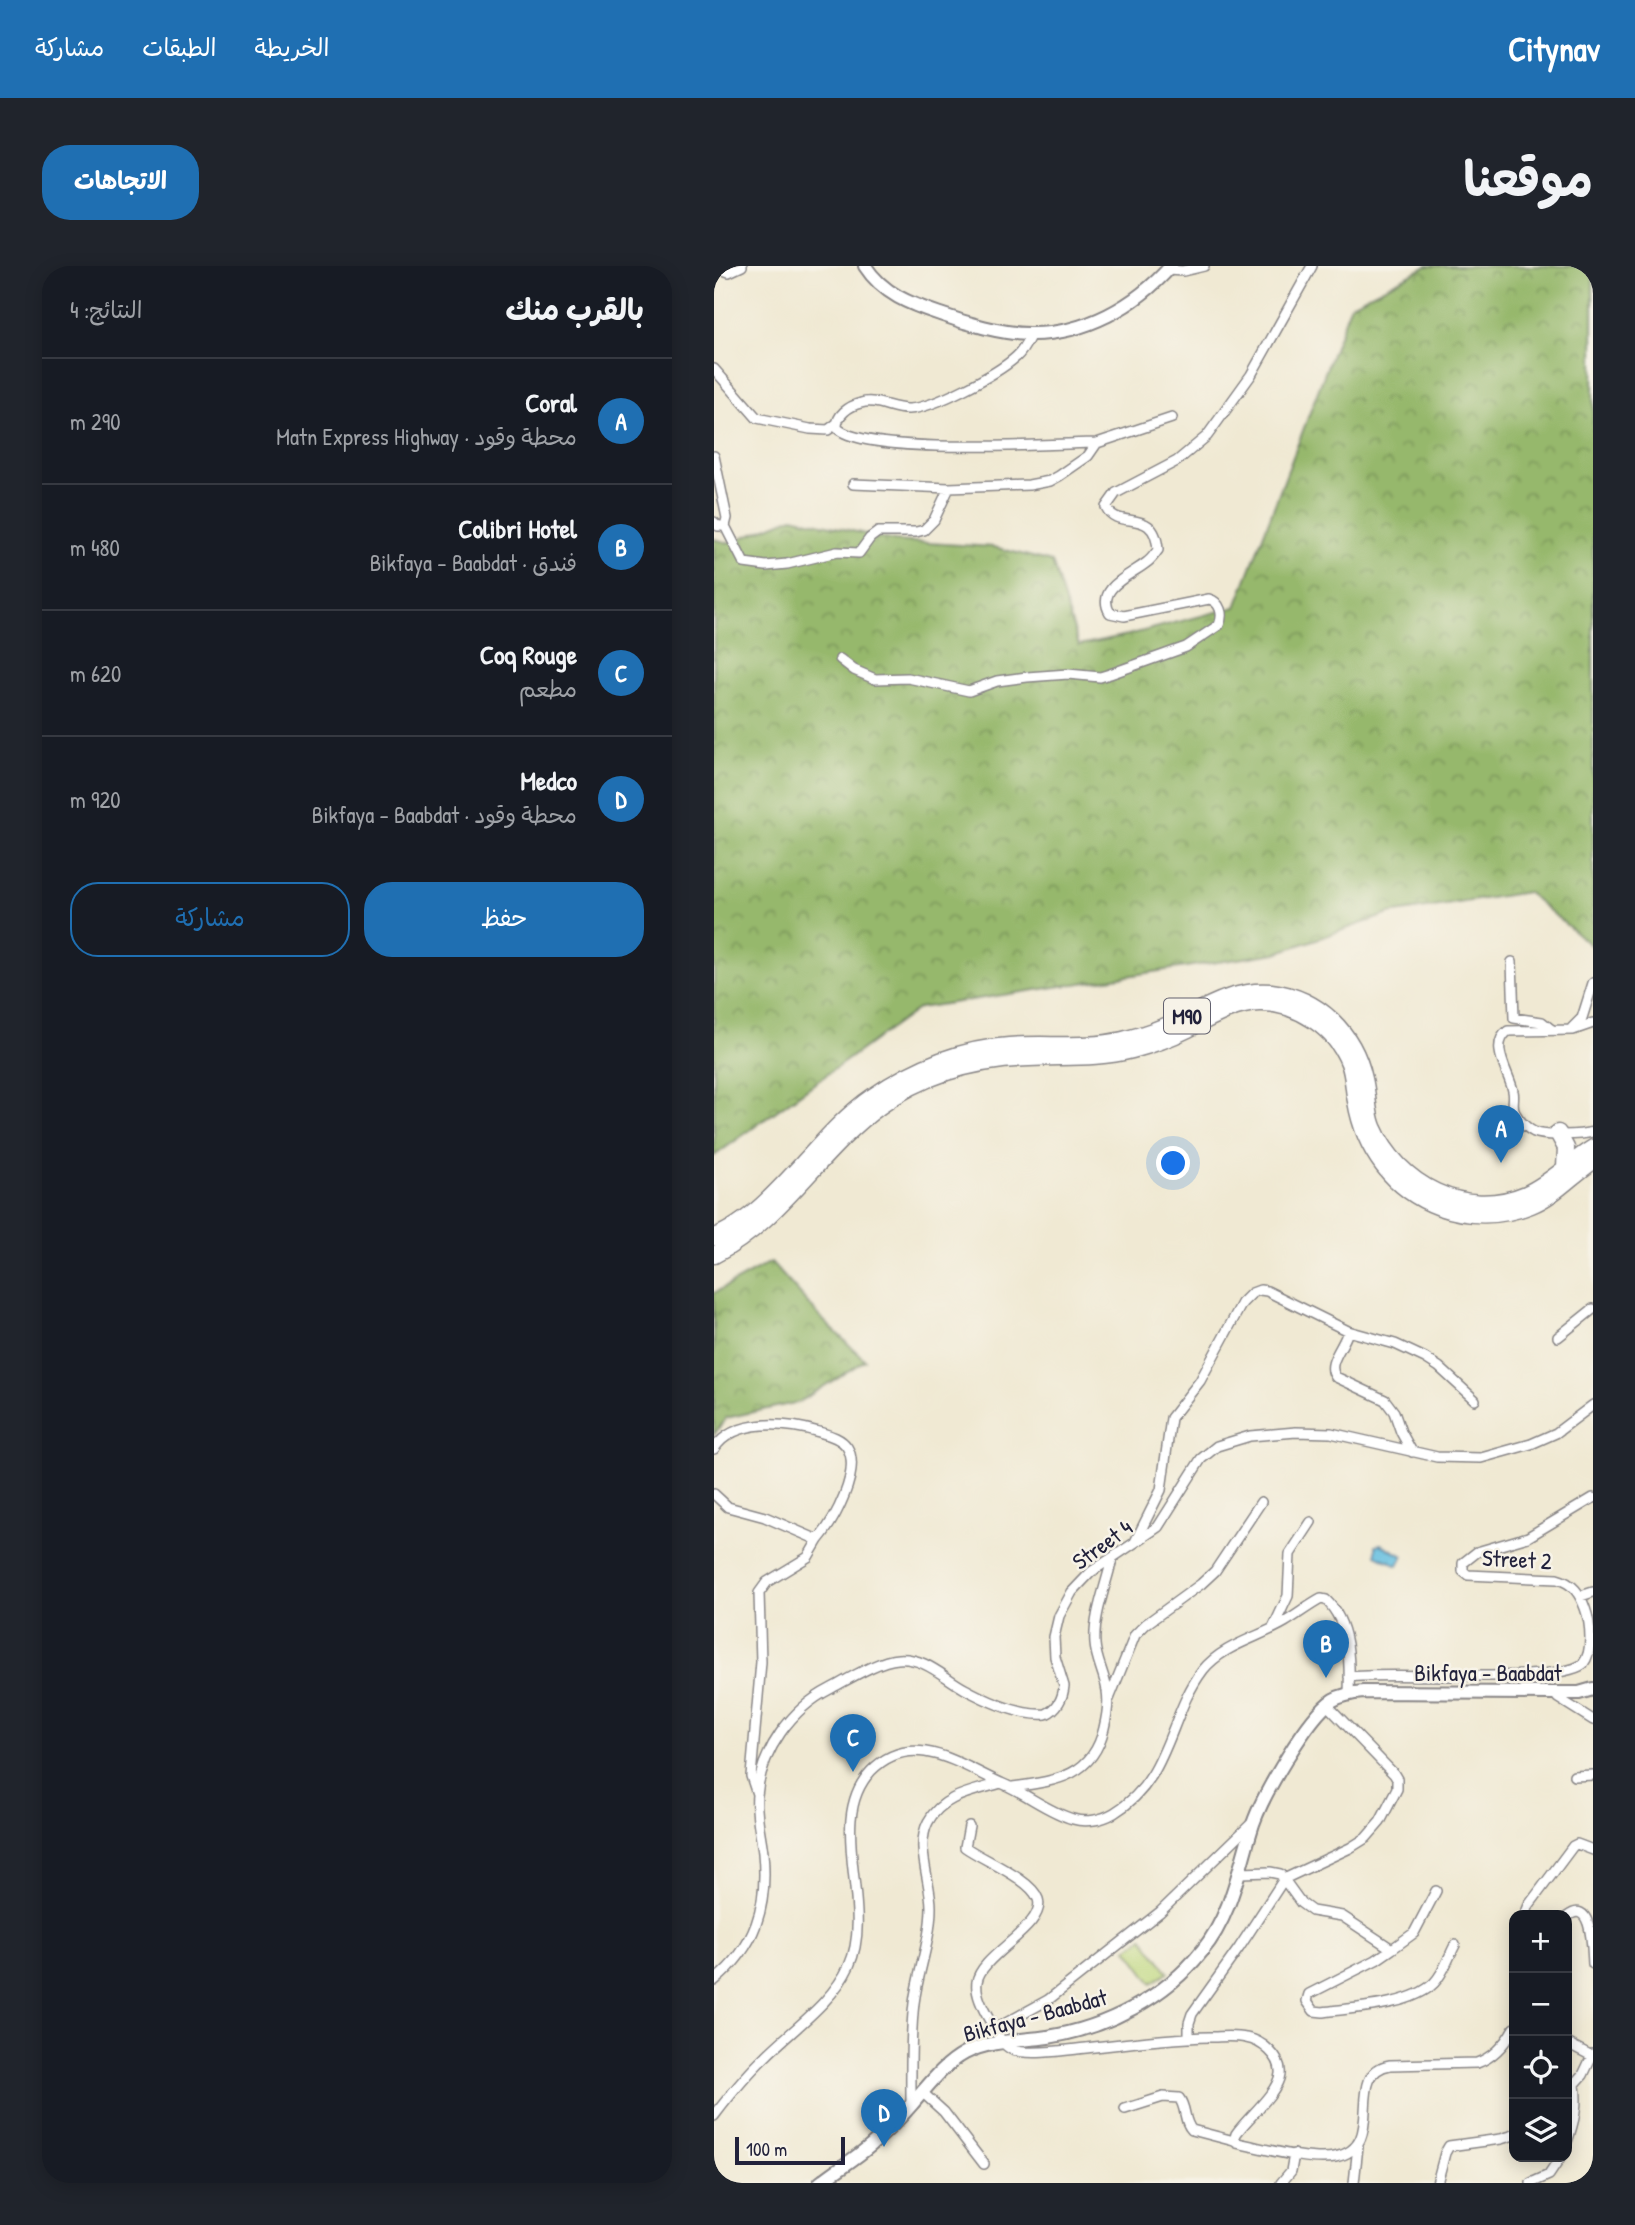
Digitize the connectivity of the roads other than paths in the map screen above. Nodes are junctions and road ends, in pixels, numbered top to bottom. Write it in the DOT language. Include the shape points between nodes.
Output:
graph roads {
  1 [pos="719,266"];
  2 [pos="742,266"];
  3 [pos="865,266"];
  4 [pos="1204,266"];
  5 [pos="1312,266"];
  6 [pos="1169,268"];
  7 [pos="1031,334"];
  8 [pos="714,369"];
  9 [pos="1172,418"];
  10 [pos="836,424"];
  11 [pos="1097,443"];
  12 [pos="714,456"];
  13 [pos="853,484"];
  14 [pos="949,488"];
  15 [pos="714,522"];
  16 [pos="725,526"];
  17 [pos="840,659"];
  18 [pos="1512,962"];
  19 [pos="1593,983"];
  20 [pos="1593,1023"];
  21 [pos="1552,1030"];
  22 [pos="1569,1030"];
  23 [pos="1593,1132"];
  24 [pos="1558,1133"];
  25 [pos="1593,1148"];
  26 [pos="1593,1161"];
  27 [pos="1565,1167"];
  28 [pos="718,1234"];
  29 [pos="714,1255"];
  30 [pos="1593,1309"];
  31 [pos="1348,1331"];
  32 [pos="1558,1337"];
  33 [pos="1475,1400"];
  34 [pos="1593,1405"];
  35 [pos="714,1449"];
  36 [pos="1412,1452"];
  37 [pos="714,1494"];
  38 [pos="1593,1498"];
  39 [pos="1261,1502"];
  40 [pos="1311,1522"];
  41 [pos="818,1541"];
  42 [pos="1134,1543"];
  43 [pos="1112,1559"];
  44 [pos="1593,1592"];
  45 [pos="1581,1597"];
  46 [pos="1273,1628"];
  47 [pos="1349,1676"];
  48 [pos="1593,1689"];
  49 [pos="1349,1693"];
  50 [pos="1554,1693"];
  51 [pos="1108,1700"];
  52 [pos="1327,1705"];
  53 [pos="1593,1720"];
  54 [pos="1593,1775"];
  55 [pos="1574,1776"];
  56 [pos="1002,1783"];
  57 [pos="1012,1787"];
  58 [pos="757,1794"];
  59 [pos="1254,1821"];
  60 [pos="969,1826"];
  61 [pos="1593,1850"];
  62 [pos="1240,1873"];
  63 [pos="1284,1879"];
  64 [pos="1436,1891"];
  65 [pos="1526,1910"];
  66 [pos="1572,1913"];
  67 [pos="1455,1945"];
  68 [pos="1392,1948"];
  69 [pos="1593,1964"];
  70 [pos="714,1981"];
  71 [pos="995,2029"];
  72 [pos="1509,2036"];
  73 [pos="1189,2038"];
  74 [pos="1003,2043"];
  75 [pos="1572,2045"];
  76 [pos="1593,2055"];
  77 [pos="1575,2085"];
  78 [pos="1572,2088"];
  79 [pos="922,2092"];
  80 [pos="911,2105"];
  81 [pos="1125,2109"];
  82 [pos="714,2116"];
  83 [pos="1572,2128"];
  84 [pos="1509,2136"];
  85 [pos="1234,2141"];
  86 [pos="1358,2146"];
  87 [pos="1294,2154"];
  88 [pos="1558,2162"];
  89 [pos="984,2164"];
  90 [pos="834,2178"];
  91 [pos="1535,2182"];
  92 [pos="820,2183"];
  93 [pos="1281,2183"];
  94 [pos="1354,2183"];
  95 [pos="1437,2183"];
  1 -- 2 [label="street" via="729,272"];
  3 -- 7 [label="main road" via="881,286 907,302 963,321"];
  4 -- 6 [label="street" via="1183,271"];
  5 -- 17 [label="street" via="1241,391 1207,436 1184,457 1115,493 1107,502 1111,514 1150,526 1158,550 1112,588 1106,597 1110,613 1124,616 1209,599 1220,608 1219,625 1186,648 1100,677 1027,677 969,691 908,678 875,679"];
  6 -- 7 [label="main road" via="1133,300 1103,318"];
  7 -- 10 [label="street" via="1024,349 1007,364 950,396 908,410 863,402 847,409"];
  8 -- 10 [label="street" via="757,418 810,429 828,430"];
  9 -- 11 [label="street"];
  10 -- 11 [label="street" via="841,432 902,445"];
  11 -- 14 [label="street" via="1088,456 1050,481"];
  12 -- 16 [label="street"];
  13 -- 14 [label="street"];
  14 -- 16 [label="street" via="924,530 878,532 859,553 837,552 766,566 744,563"];
  15 -- 16 [label="street"];
  18 -- 21 [label="street" via="1514,1018 1542,1022"];
  19 -- 22 [label="street" via="1582,1018"];
  20 -- 22 [label="street"];
  21 -- 22 [label="street"];
  21 -- 24 [label="street" via="1508,1031 1500,1044 1518,1118 1538,1133"];
  23 -- 24 [label="street"];
  24 -- 27 [label="highway" via="1566,1148"];
  25 -- 27 [label="highway, M90"];
  26 -- 29 [label="highway, M90" via="1543,1199 1513,1210 1457,1213 1429,1203 1391,1176 1374,1153 1362,1129 1349,1064 1332,1035 1290,1008 1259,1003 1229,1009 1157,1043 1128,1051 989,1062 926,1080 870,1113 753,1229"];
  27 -- 28 [label="highway, M90" via="1535,1190 1497,1202 1460,1200 1431,1190 1398,1166 1377,1135 1358,1057 1337,1025 1307,1002 1250,992 1224,998 1122,1040 1077,1046 995,1047 924,1067 859,1107 770,1196"];
  30 -- 32 [label="street"];
  31 -- 33 [label="street" via="1425,1358"];
  31 -- 36 [label="street" via="1332,1373 1389,1404"];
  31 -- 42 [label="street" via="1267,1291 1248,1295 1199,1381 1171,1418 1161,1490"];
  34 -- 36 [label="street, Street 4" via="1556,1433 1481,1458"];
  35 -- 41 [label="street" via="743,1429 783,1424 843,1442 851,1456 851,1471 829,1528"];
  36 -- 42 [label="street, Street 4" via="1331,1433 1229,1440 1209,1451 1158,1527"];
  37 -- 41 [label="street" via="727,1507 765,1517"];
  38 -- 45 [label="street, Street 2" via="1528,1537 1483,1549 1463,1563 1468,1575 1560,1580"];
  39 -- 51 [label="street" via="1214,1571 1135,1635"];
  40 -- 46 [label="street" via="1290,1554 1288,1596"];
  41 -- 58 [label="street" via="808,1557 767,1582 759,1594 761,1662 751,1776"];
  42 -- 43 [label="street, Street 4"];
  43 -- 51 [label="street" via="1094,1646"];
  43 -- 58 [label="street, Street 4" via="1080,1582 1059,1616 1053,1646 1064,1692 1051,1712 1017,1710 965,1689 925,1664 892,1660 821,1693 799,1710 769,1752"];
  44 -- 45 [label="street"];
  45 -- 47 [label="street" via="1592,1645 1587,1661 1574,1669 1530,1674"];
  46 -- 47 [label="street" via="1326,1600 1344,1629"];
  46 -- 57 [label="street" via="1227,1650 1205,1668 1154,1772 1123,1807 1098,1819 1074,1820"];
  47 -- 49 [label="street"];
  48 -- 50 [label="main road, Bikfaya - Baabdat"];
  49 -- 50 [label="main road, Bikfaya - Baabdat"];
  49 -- 52 [label="main road, Bikfaya - Baabdat"];
  50 -- 53 [label="street"];
  51 -- 57 [label="street" via="1101,1739 1089,1762 1051,1781"];
  52 -- 59 [label="main road, Bikfaya - Baabdat" via="1299,1739"];
  52 -- 63 [label="street" via="1394,1774 1397,1789 1366,1838"];
  54 -- 55 [label="street"];
  56 -- 57 [label="street"];
  56 -- 80 [label="street" via="948,1801 925,1828 931,1907 914,2004"];
  56 -- 82 [label="street" via="924,1750 891,1756 865,1778 851,1822 857,1923 849,1966 825,2000 755,2067"];
  58 -- 70 [label="street, Street 4" via="762,1907 744,1949"];
  59 -- 62 [label="main road, Bikfaya - Baabdat"];
  59 -- 71 [label="street" via="1160,1912 1048,2000"];
  60 -- 71 [label="street" via="965,1847 1025,1883 1038,1902 1030,1921 985,1964 977,1982 980,2002"];
  61 -- 65 [label="street" via="1573,1846"];
  62 -- 63 [label="street" via="1270,1872"];
  62 -- 74 [label="main road, Bikfaya - Baabdat" via="1204,1949 1158,1991 1095,2025"];
  63 -- 68 [label="street" via="1312,1911 1342,1916"];
  63 -- 73 [label="street" via="1192,2014"];
  64 -- 68 [label="street" via="1414,1933"];
  66 -- 69 [label="street" via="1586,1918"];
  67 -- 68 [label="street" via="1433,1984 1412,1995 1323,2012 1309,2005 1309,1994"];
  71 -- 74 [label="street"];
  72 -- 86 [label="street" via="1477,2063 1378,2068 1368,2082"];
  73 -- 74 [label="street" via="1056,2051 1015,2051"];
  73 -- 85 [label="street" via="1247,2038 1267,2049 1279,2066 1276,2084"];
  74 -- 79 [label="main road, Bikfaya - Baabdat" via="960,2056"];
  75 -- 76 [label="street"];
  76 -- 77 [label="street"];
  77 -- 78 [label="street"];
  77 -- 83 [label="street"];
  79 -- 80 [label="main road, Bikfaya - Baabdat"];
  79 -- 89 [label="street" via="944,2112"];
  80 -- 90 [label="main road, Bikfaya - Baabdat"];
  81 -- 85 [label="street" via="1163,2097 1179,2098 1192,2130"];
  84 -- 95 [label="street" via="1450,2146"];
  85 -- 87 [label="street"];
  86 -- 87 [label="street" via="1334,2158"];
  86 -- 94 [label="street"];
  87 -- 93 [label="street" via="1291,2171"];
  88 -- 91 [label="street"];
  90 -- 92 [label="main road, Bikfaya - Baabdat"];
}
